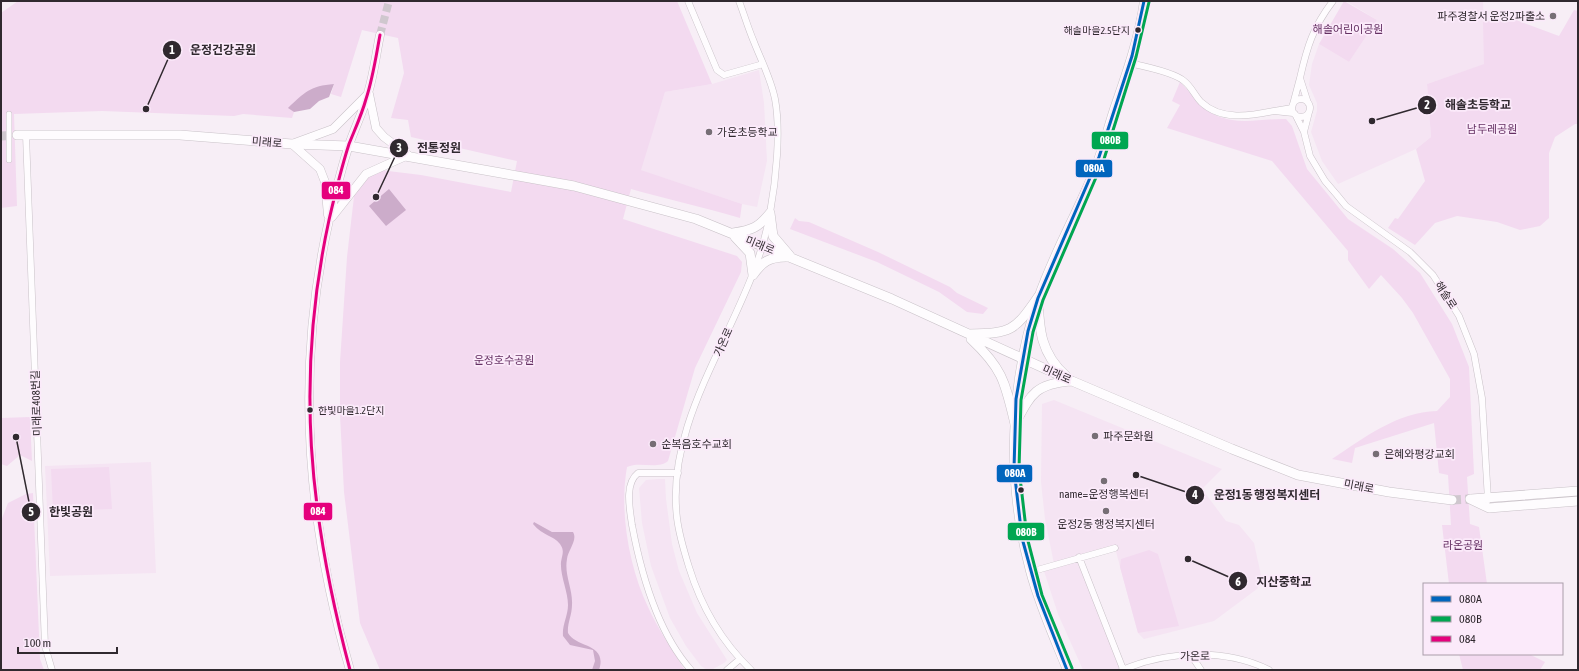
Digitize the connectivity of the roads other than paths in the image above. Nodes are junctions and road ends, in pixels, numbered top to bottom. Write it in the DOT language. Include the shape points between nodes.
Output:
graph roads {
  1 [pos="688,1"];
  2 [pos="739,1"];
  3 [pos="1144,1"];
  4 [pos="1333,1"];
  5 [pos="380,35"];
  6 [pos="1129,63"];
  7 [pos="763,64"];
  8 [pos="1300,78"];
  9 [pos="368,93"];
  10 [pos="1308,103"];
  11 [pos="1293,112"];
  12 [pos="1309,112"];
  13 [pos="9,114"];
  14 [pos="1304,132"];
  15 [pos="17,135"];
  16 [pos="26,135"];
  17 [pos="292,144"];
  18 [pos="349,146"];
  19 [pos="408,156"];
  20 [pos="9,160"];
  21 [pos="770,213"];
  22 [pos="329,220"];
  23 [pos="731,233"];
  24 [pos="763,246"];
  25 [pos="791,257"];
  26 [pos="753,275"];
  27 [pos="1038,297"];
  28 [pos="966,334"];
  29 [pos="1022,358"];
  30 [pos="1072,381"];
  31 [pos="1015,424"];
  32 [pos="678,473"];
  33 [pos="1578,491"];
  34 [pos="1488,498"];
  35 [pos="1452,500"];
  36 [pos="1578,501"];
  37 [pos="1489,508"];
  38 [pos="1115,548"];
  39 [pos="1080,557"];
  40 [pos="1030,572"];
  41 [pos="1191,655"];
  42 [pos="740,659"];
  43 [pos="52,670"];
  44 [pos="350,670"];
  45 [pos="692,670"];
  46 [pos="727,670"];
  47 [pos="751,670"];
  48 [pos="1067,670"];
  49 [pos="1122,670"];
  50 [pos="1201,670"];
  51 [pos="1269,670"];
  1 -- 7 [label="street" via="717,70 724,75"];
  2 -- 7 [label="street, 가온로"];
  3 -- 6 [label="street"];
  4 -- 8 [label="street" via="1315,26 1307,45"];
  5 -- 9 [label="street"];
  6 -- 11 [label="street" via="1184,80 1202,103 1217,112 1234,117 1274,111"];
  6 -- 27 [label="street" via="1094,171"];
  7 -- 21 [label="street, 가온로" via="775,98 776,116 775,173"];
  8 -- 10 [label="street"];
  8 -- 11 [label="street"];
  9 -- 17 [label="street" via="333,129"];
  9 -- 18 [label="street"];
  9 -- 19 [label="street" via="376,128"];
  10 -- 11 [label="street" via="1304,99 1298,99 1293,102"];
  10 -- 12 [label="street"];
  11 -- 12 [label="street" via="1302,117"];
  11 -- 14 [label="street, 해솔로"];
  12 -- 14 [label="street"];
  13 -- 20 [label="street"];
  14 -- 34 [label="street, 해솔로" via="1310,156 1325,181 1346,206 1410,252 1433,275 1459,316 1474,354 1482,398"];
  15 -- 16 [label="main road, 미래로"];
  16 -- 17 [label="main road, 미래로" via="180,135"];
  16 -- 43 [label="street, 미래로408번길" via="45,646"];
  17 -- 18 [label="main road, 미래로"];
  17 -- 22 [label="street" via="320,169 323,175"];
  18 -- 19 [label="main road, 미래로"];
  18 -- 22 [label="street"];
  19 -- 22 [label="street" via="366,174"];
  19 -- 23 [label="main road, 미래로" via="574,186 696,219"];
  21 -- 23 [label="main road" via="757,227"];
  21 -- 24 [label="street, 가온로"];
  21 -- 25 [label="main road" via="773,236"];
  22 -- 44 [label="street" via="312,333 310,450 319,537 336,622"];
  23 -- 24 [label="main road, 미래로"];
  23 -- 26 [label="main road" via="750,253"];
  24 -- 25 [label="main road, 미래로"];
  24 -- 26 [label="street, 가온로"];
  25 -- 26 [label="main road" via="767,260 760,264"];
  25 -- 28 [label="main road, 미래로" via="892,299"];
  26 -- 32 [label="street, 가온로" via="696,402 681,448"];
  27 -- 28 [label="main road" via="1022,321 1009,330 990,334"];
  27 -- 29 [label="street"];
  27 -- 30 [label="main road" via="1039,323 1045,350 1059,370"];
  28 -- 29 [label="main road, 미래로"];
  28 -- 31 [label="main road" via="990,356 1000,372"];
  29 -- 30 [label="main road, 미래로"];
  29 -- 31 [label="street"];
  30 -- 31 [label="main road" via="1055,382 1038,389 1027,401"];
  30 -- 35 [label="main road, 미래로" via="1298,475 1389,492"];
  31 -- 40 [label="street" via="1014,465 1018,512"];
  32 -- 42 [label="street, 가온로" via="677,518 694,583 710,618"];
  32 -- 45 [label="street" via="638,473 631,481 630,504 643,575 664,627"];
  33 -- 34 [label="main road"];
  34 -- 37 [label="street, 해솔로"];
  34 -- 37 [label="main road" via="1470,499"];
  36 -- 37 [label="main road"];
  38 -- 39 [label="street"];
  39 -- 40 [label="street"];
  39 -- 49 [label="street"];
  40 -- 48 [label="street"];
  41 -- 49 [label="street, 가온로" via="1161,658"];
  41 -- 50 [label="street"];
  41 -- 51 [label="street, 가온로" via="1224,656"];
  42 -- 46 [label="street"];
  42 -- 47 [label="street, 가온로"];
}
